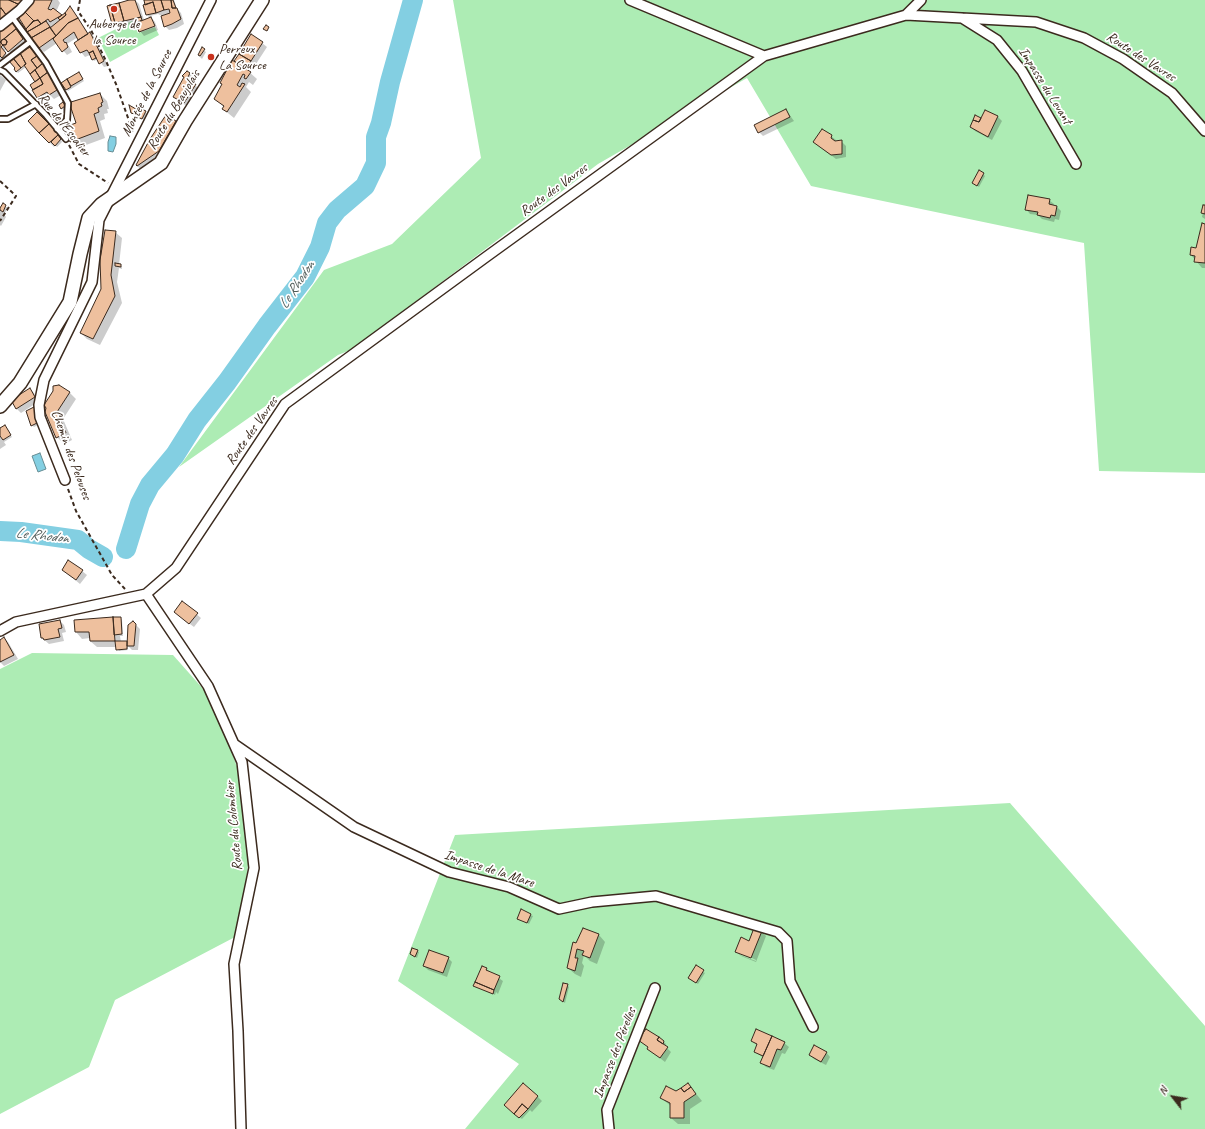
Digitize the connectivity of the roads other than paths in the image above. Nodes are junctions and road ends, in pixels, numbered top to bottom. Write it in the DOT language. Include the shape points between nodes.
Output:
graph roads {
  1 [pos="29,0"];
  2 [pos="211,0"];
  3 [pos="262,0"];
  4 [pos="630,0"];
  5 [pos="921,0"];
  6 [pos="906,15"];
  7 [pos="12,17"];
  8 [pos="961,18"];
  9 [pos="0,26"];
  10 [pos="30,42"];
  11 [pos="764,56"];
  12 [pos="0,65"];
  13 [pos="0,70"];
  14 [pos="36,104"];
  15 [pos="0,119"];
  16 [pos="57,128"];
  17 [pos="1205,131"];
  18 [pos="66,139"];
  19 [pos="1076,164"];
  20 [pos="113,193"];
  21 [pos="0,406"];
  22 [pos="65,480"];
  23 [pos="146,594"];
  24 [pos="0,631"];
  25 [pos="234,744"];
  26 [pos="655,988"];
  27 [pos="813,1026"];
  28 [pos="240,1129"];
  29 [pos="609,1129"];
  1 -- 7 [label="street"];
  2 -- 20 [label="street, Montée de la Source"];
  3 -- 20 [label="main road, Route du Beaujolais" via="161,163"];
  4 -- 11 [label="street"];
  5 -- 6 [label="street"];
  6 -- 8 [label="street, Route des Vavres"];
  6 -- 11 [label="street, Route des Vavres"];
  7 -- 9 [label="street"];
  7 -- 10 [label="lane"];
  8 -- 17 [label="street, Route des Vavres" via="1036,22 1084,38 1123,59 1172,93"];
  8 -- 19 [label="street, Impasse du Levant" via="997,40 1022,71"];
  10 -- 12 [label="lane"];
  10 -- 16 [label="lane" via="46,63 68,104 67,120"];
  11 -- 23 [label="street, Route des Vavres" via="285,404 176,568"];
  13 -- 14 [label="lane, Rue de l'Escalier"];
  14 -- 15 [label="lane" via="8,119"];
  14 -- 16 [label="lane, Rue de l'Escalier"];
  16 -- 18 [label="lane, Rue de l'Escalier"];
  20 -- 21 [label="main road, Route du Beaujolais" via="89,218 70,302 20,383"];
  20 -- 22 [label="street, Chemin des Pelouses" via="99,220 92,282 44,380 39,405 40,417"];
  23 -- 24 [label="street, Route des Vavres" via="16,622"];
  23 -- 25 [label="street, Route du Colombier" via="208,686"];
  25 -- 27 [label="street, Impasse de la Mare" via="354,827 449,872 508,887 559,909 592,902 656,896 778,932 787,941 790,981"];
  25 -- 28 [label="street, Route du Colombier" via="242,762 254,868 234,964"];
  26 -- 29 [label="street, Impasse des Pérelles" via="608,1110"];
}
